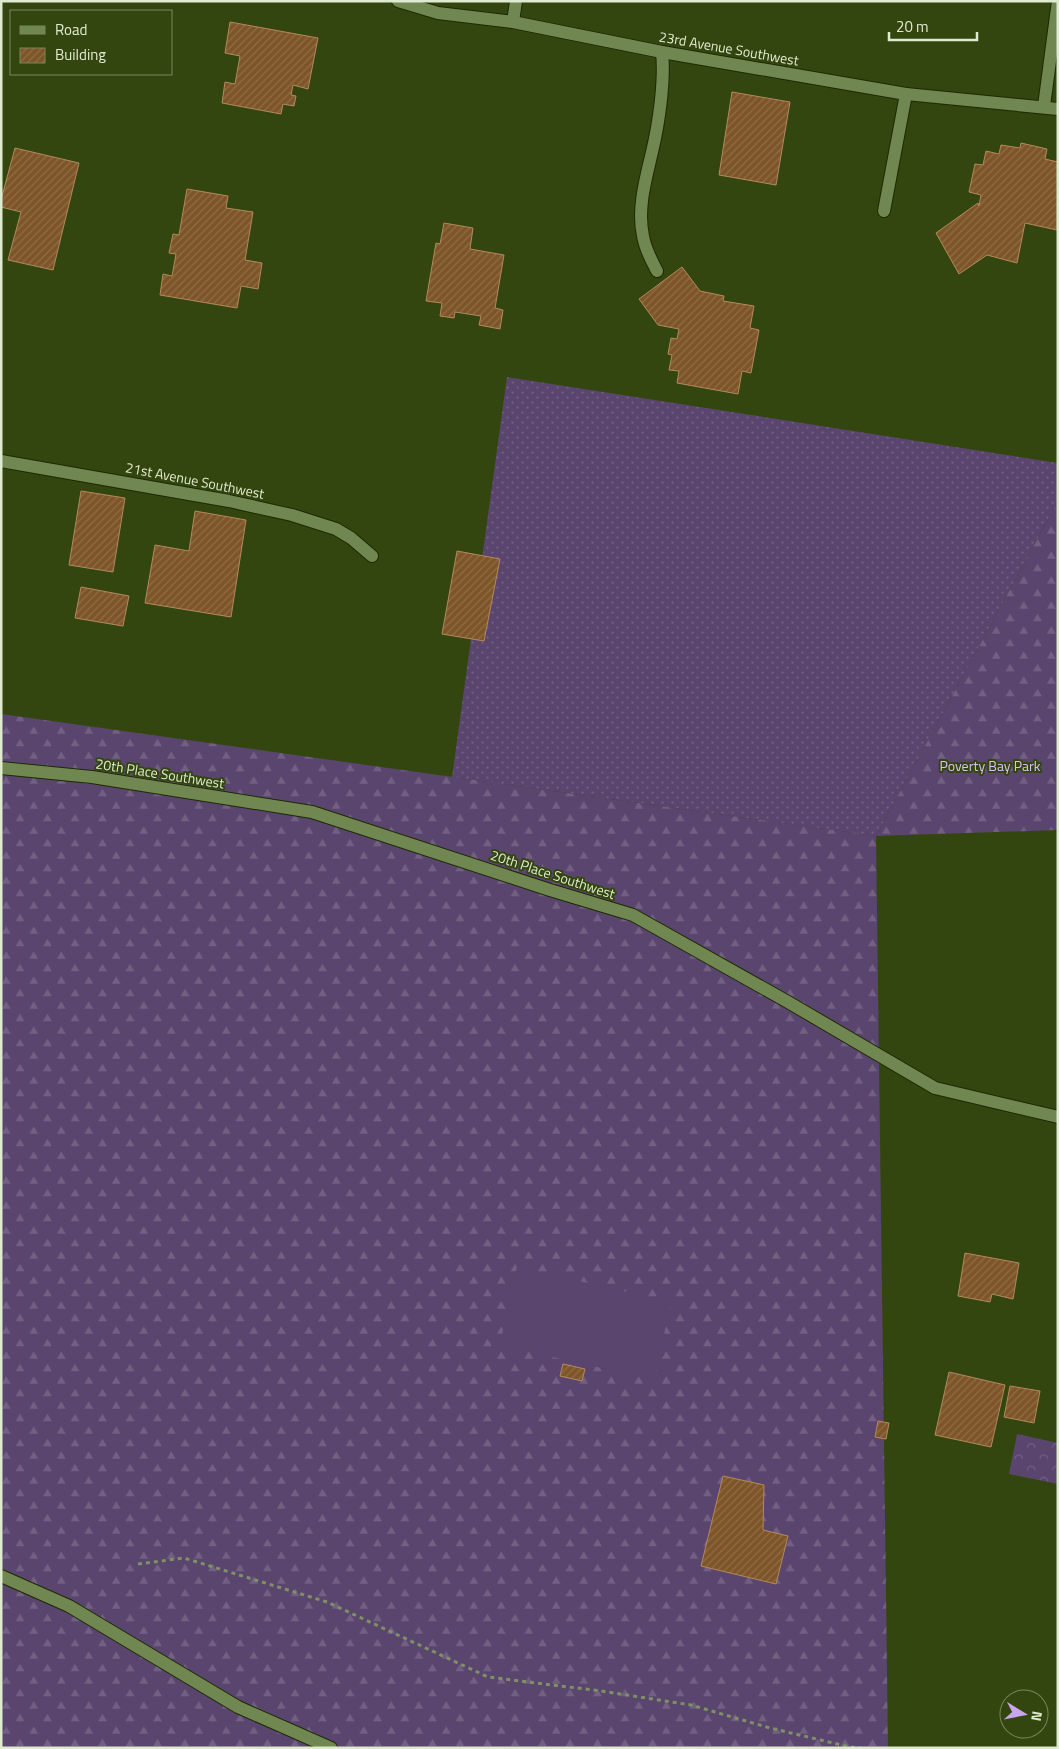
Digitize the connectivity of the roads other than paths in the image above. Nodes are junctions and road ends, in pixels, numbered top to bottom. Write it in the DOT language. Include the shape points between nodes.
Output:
graph roads {
  1 [pos="398,1"];
  2 [pos="516,1"];
  3 [pos="1058,1"];
  4 [pos="513,22"];
  5 [pos="662,52"];
  6 [pos="906,94"];
  7 [pos="1044,106"];
  8 [pos="1058,108"];
  9 [pos="884,212"];
  10 [pos="657,271"];
  11 [pos="1,460"];
  12 [pos="372,556"];
  13 [pos="1,768"];
  14 [pos="1058,1117"];
  15 [pos="1,1576"];
  16 [pos="331,1748"];
  1 -- 4 [label="street, 23rd Avenue Southwest" via="438,13"];
  2 -- 4 [label="street"];
  3 -- 7 [label="street"];
  4 -- 5 [label="street, 23rd Avenue Southwest"];
  5 -- 6 [label="street, 23rd Avenue Southwest"];
  5 -- 10 [label="street" via="661,93 641,217 645,243"];
  6 -- 7 [label="street, 23rd Avenue Southwest"];
  6 -- 9 [label="street"];
  7 -- 8 [label="street, 23rd Avenue Southwest"];
  11 -- 12 [label="street, 21st Avenue Southwest" via="292,515 336,529"];
  13 -- 14 [label="street, 20th Place Southwest" via="92,777 312,812 633,915 935,1088"];
  15 -- 16 [label="street" via="69,1606 238,1707"];
}
